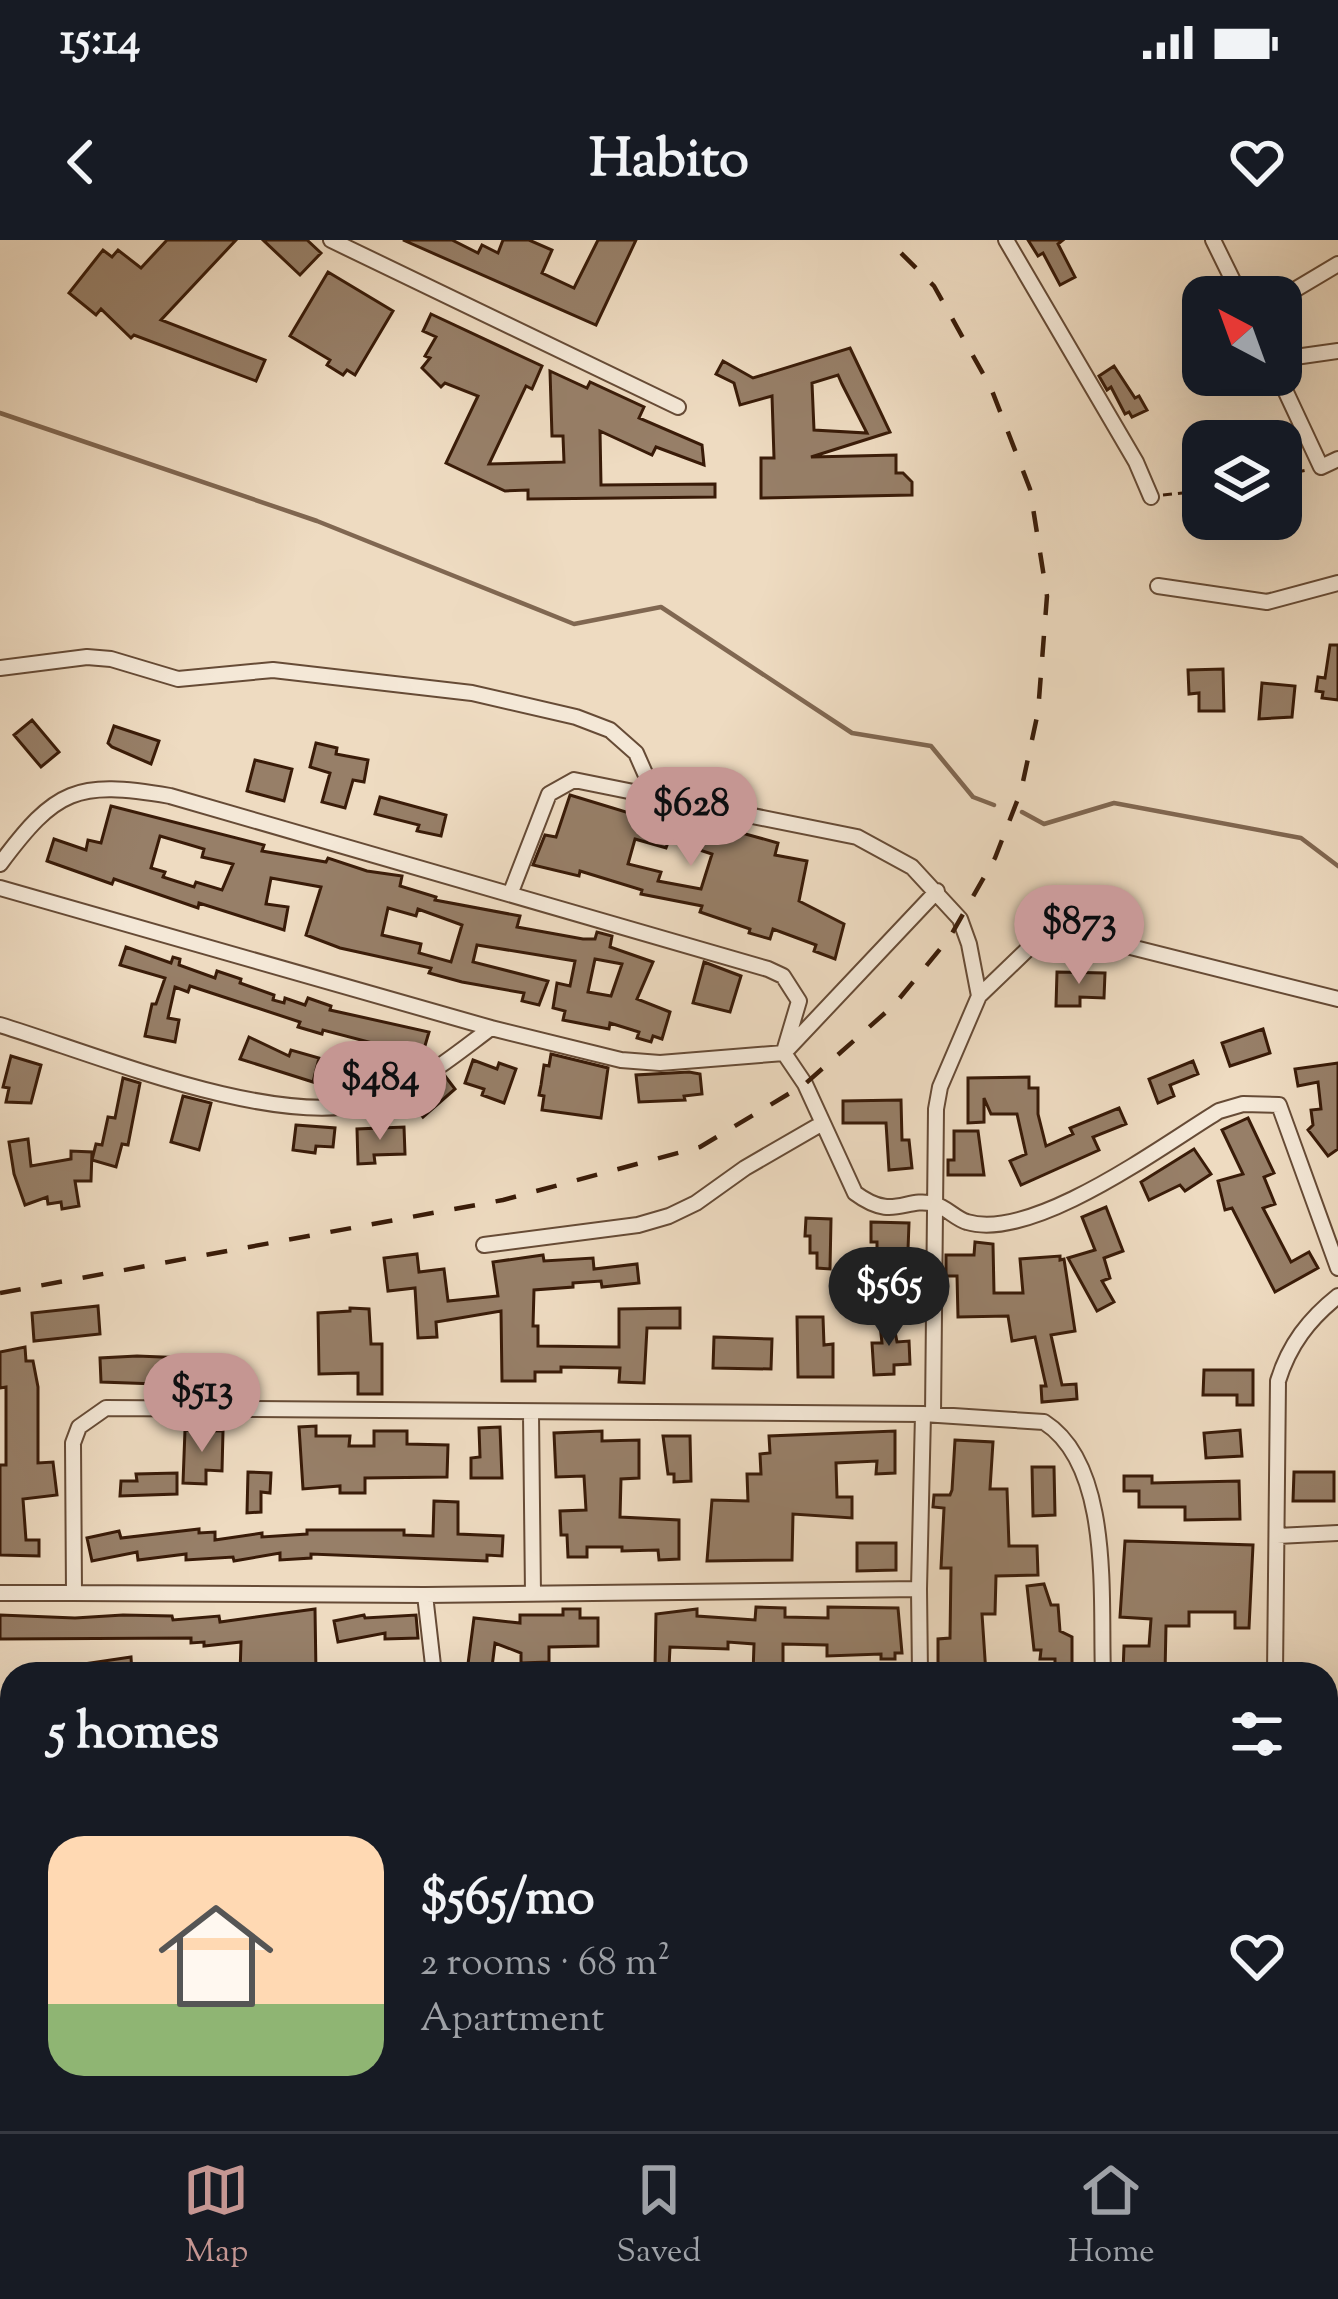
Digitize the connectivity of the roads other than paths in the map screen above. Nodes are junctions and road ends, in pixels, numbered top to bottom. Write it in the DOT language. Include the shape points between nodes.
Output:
graph roads {
  1 [pos="331,240"];
  2 [pos="1006,240"];
  3 [pos="1213,240"];
  4 [pos="1338,264"];
  5 [pos="1231,276"];
  6 [pos="1302,285"];
  7 [pos="1338,351"];
  8 [pos="1302,356"];
  9 [pos="1288,396"];
  10 [pos="677,407"];
  11 [pos="1338,459"];
  12 [pos="1151,497"];
  13 [pos="1338,583"];
  14 [pos="1158,586"];
  15 [pos="0,668"];
  16 [pos="655,796"];
  17 [pos="0,864"];
  18 [pos="0,889"];
  19 [pos="937,891"];
  20 [pos="511,892"];
  21 [pos="979,996"];
  22 [pos="1338,999"];
  23 [pos="0,1024"];
  24 [pos="491,1028"];
  25 [pos="784,1053"];
  26 [pos="821,1124"];
  27 [pos="933,1203"];
  28 [pos="484,1245"];
  29 [pos="1338,1268"];
  30 [pos="1338,1296"];
  31 [pos="531,1414"];
  32 [pos="928,1415"];
  33 [pos="1338,1533"];
  34 [pos="1277,1536"];
  35 [pos="919,1589"];
  36 [pos="0,1593"];
  37 [pos="74,1593"];
  38 [pos="532,1594"];
  39 [pos="425,1595"];
  40 [pos="433,1662"];
  41 [pos="920,1662"];
  42 [pos="1102,1662"];
  43 [pos="1275,1662"];
  44 [pos="1338,1735"];
  45 [pos="1338,1745"];
  1 -- 10 [label="street"];
  2 -- 12 [label="street"];
  3 -- 5 [label="street"];
  4 -- 6 [label="street"];
  7 -- 8 [label="street"];
  9 -- 11 [label="street" via="1321,467"];
  13 -- 14 [label="street" via="1267,602"];
  15 -- 16 [label="street" via="87,657 178,679 273,670 472,693 610,730 636,753"];
  16 -- 19 [label="street" via="857,837 889,850"];
  16 -- 20 [label="street" via="574,780 560,786 549,794"];
  17 -- 20 [label="street" via="31,823 68,796 134,790"];
  18 -- 24 [label="street"];
  19 -- 21 [label="street" via="960,919"];
  19 -- 25 [label="street"];
  20 -- 25 [label="street" via="783,976 799,1001"];
  21 -- 22 [label="street" via="1030,946 1063,930"];
  21 -- 27 [label="street" via="940,1087"];
  23 -- 24 [label="street" via="199,1086 335,1108 396,1092"];
  24 -- 25 [label="street" via="621,1060"];
  25 -- 26 [label="street"];
  26 -- 27 [label="street" via="864,1199 895,1209"];
  26 -- 28 [label="street" via="669,1216"];
  27 -- 29 [label="street" via="968,1223 1039,1216 1219,1111 1267,1102 1285,1115"];
  27 -- 32 [label="street"];
  30 -- 34 [label="street" via="1301,1332 1278,1381"];
  31 -- 32 [label="street"];
  31 -- 37 [label="street" via="106,1408 79,1427 73,1443"];
  31 -- 38 [label="street"];
  32 -- 35 [label="street"];
  32 -- 42 [label="street" via="1044,1422 1072,1448 1097,1530"];
  33 -- 34 [label="street"];
  34 -- 43 [label="street"];
  35 -- 38 [label="street"];
  35 -- 41 [label="street"];
  36 -- 37 [label="street"];
  37 -- 39 [label="street"];
  38 -- 39 [label="street"];
  39 -- 40 [label="street"];
  44 -- 45 [label="street"];
}
